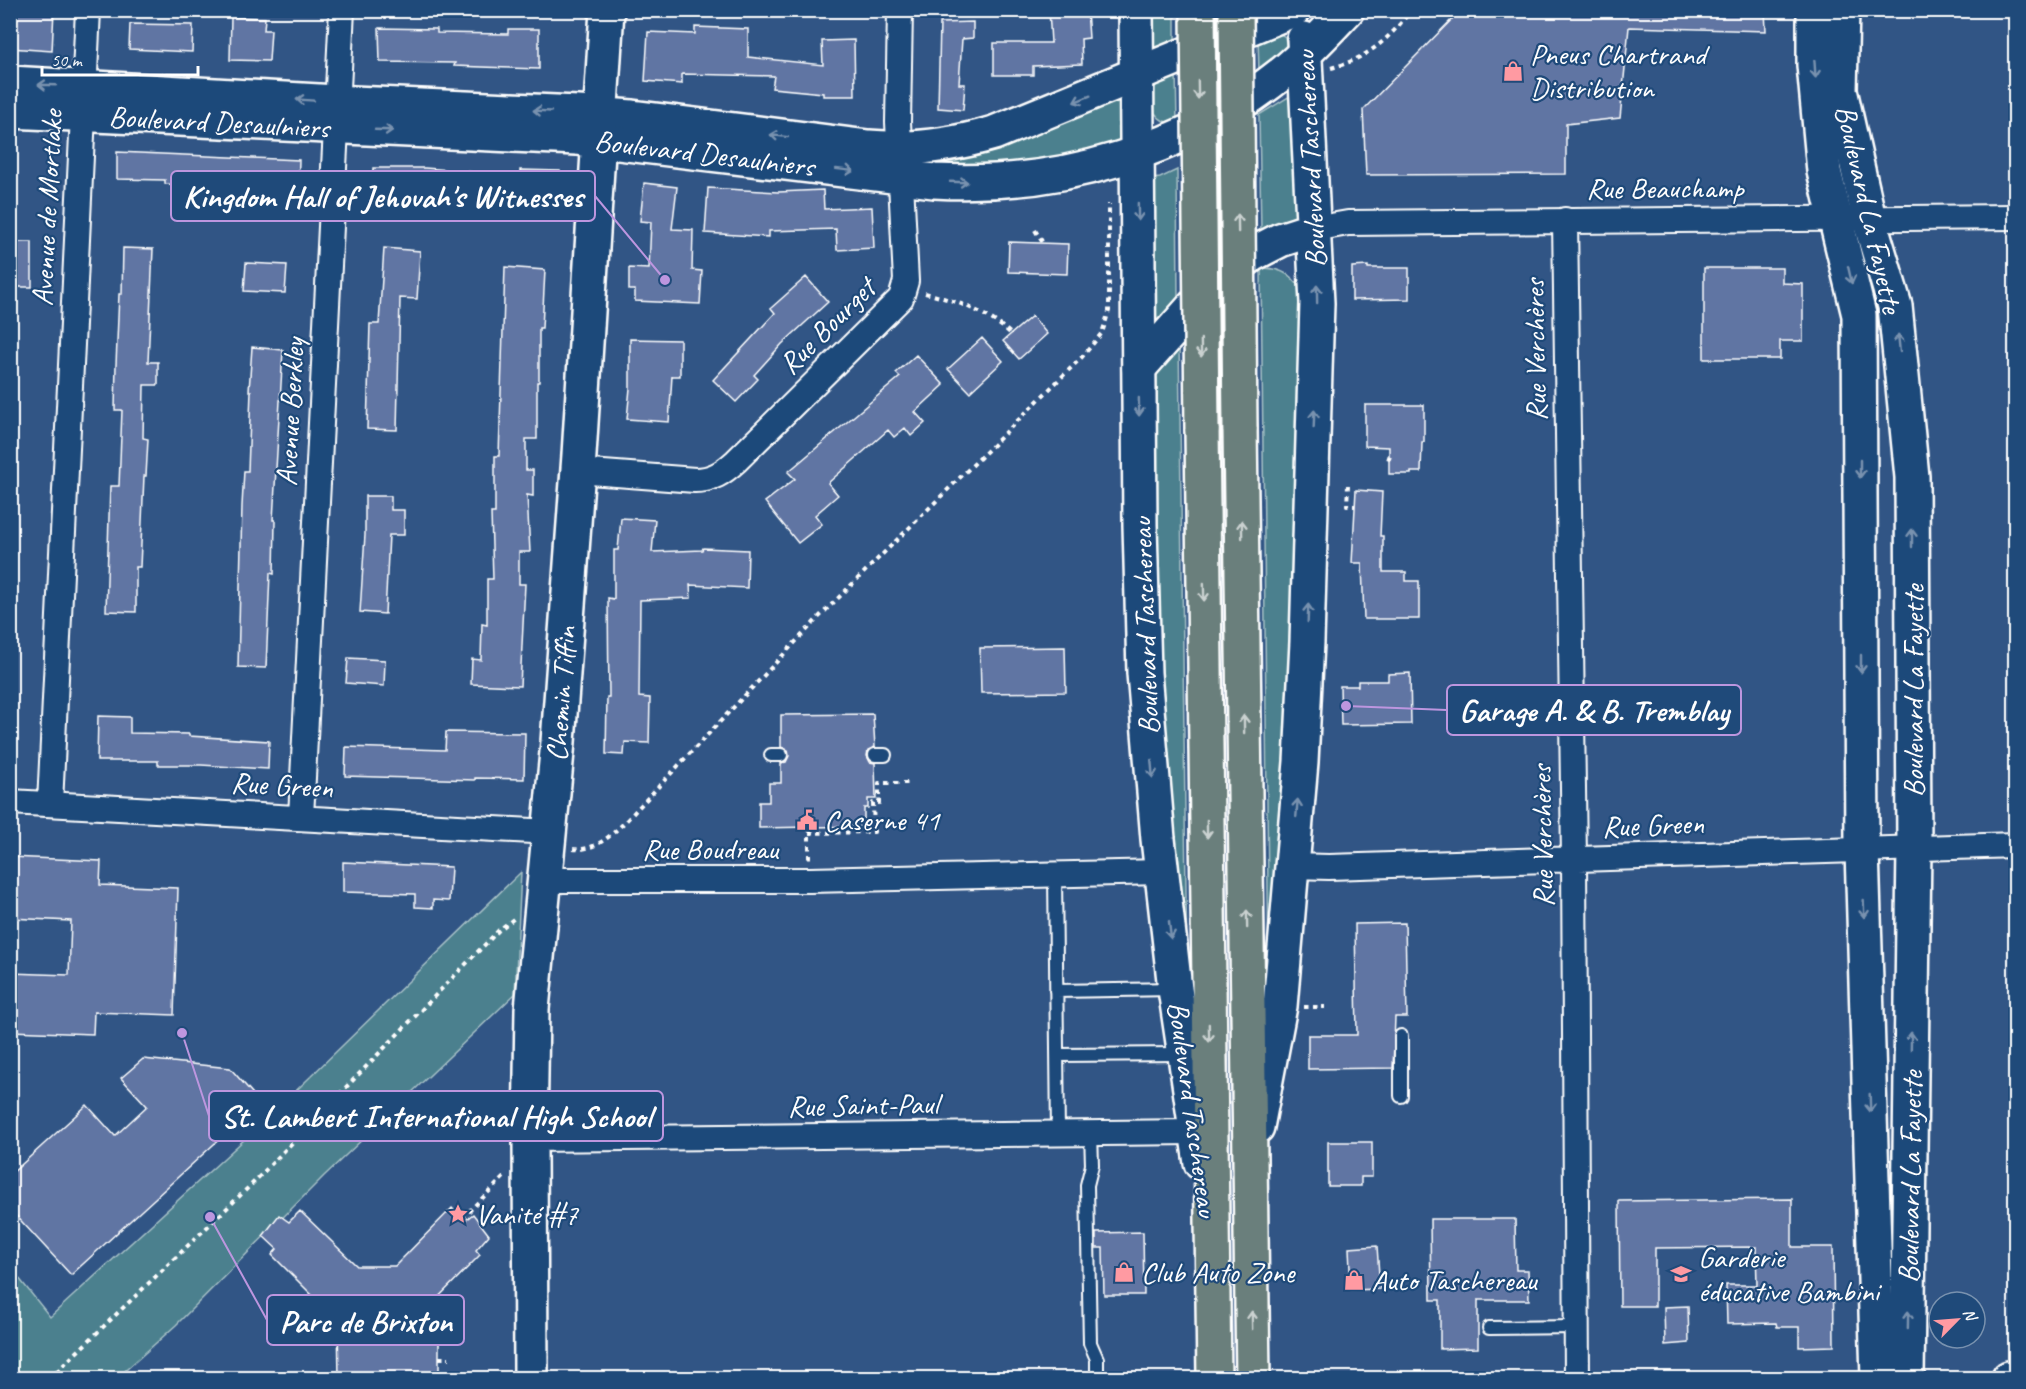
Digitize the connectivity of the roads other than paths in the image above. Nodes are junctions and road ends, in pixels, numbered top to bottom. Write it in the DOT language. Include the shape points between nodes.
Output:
graph roads {
  1 [pos="88,10"];
  2 [pos="342,10"];
  3 [pos="607,10"];
  4 [pos="900,10"];
  5 [pos="1136,10"];
  6 [pos="1198,10"];
  7 [pos="1236,10"];
  8 [pos="1293,10"];
  9 [pos="1302,10"];
  10 [pos="1347,10"];
  11 [pos="1814,10"];
  12 [pos="1842,10"];
  13 [pos="1313,62"];
  14 [pos="1136,76"];
  15 [pos="10,83"];
  16 [pos="83,100"];
  17 [pos="10,111"];
  18 [pos="336,115"];
  19 [pos="600,128"];
  20 [pos="1138,153"];
  21 [pos="900,163"];
  22 [pos="2016,217"];
  23 [pos="1853,218"];
  24 [pos="1565,220"];
  25 [pos="1314,229"];
  26 [pos="1139,368"];
  27 [pos="577,471"];
  28 [pos="10,802"];
  29 [pos="50,804"];
  30 [pos="301,817"];
  31 [pos="560,840"];
  32 [pos="2016,845"];
  33 [pos="1914,848"];
  34 [pos="1862,850"];
  35 [pos="1574,859"];
  36 [pos="1292,866"];
  37 [pos="1162,872"];
  38 [pos="1054,876"];
  39 [pos="545,880"];
  40 [pos="1175,989"];
  41 [pos="1056,991"];
  42 [pos="1401,1036"];
  43 [pos="1184,1054"];
  44 [pos="1058,1055"];
  45 [pos="1401,1096"];
  46 [pos="1196,1132"];
  47 [pos="1091,1133"];
  48 [pos="1058,1134"];
  49 [pos="530,1139"];
  50 [pos="1249,1167"];
  51 [pos="1212,1237"];
  52 [pos="1577,1327"];
  53 [pos="1489,1328"];
  54 [pos="531,1378"];
  55 [pos="1097,1378"];
  56 [pos="1214,1378"];
  57 [pos="1253,1378"];
  58 [pos="1577,1378"];
  59 [pos="1878,1378"];
  60 [pos="1907,1378"];
  61 [pos="2009,1378"];
  62 [pos="2016,1378"];
  1 -- 16 [label="street, Avenue de Mortlake"];
  2 -- 18 [label="street, Avenue Berkley"];
  3 -- 19 [label="street, Chemin Tiffin"];
  4 -- 21 [label="street, Rue Bourget"];
  5 -- 14 [label="street, Boulevard Taschereau"];
  6 -- 51 [label="highway, Boulevard Taschereau, one-way, bridge"];
  50 -- 7 [label="highway, Boulevard Taschereau, one-way, bridge"];
  8 -- 14 [label="street, Boulevard Desaulniers"];
  9 -- 13 [label="street, Boulevard Taschereau"];
  10 -- 13 [label="street, Boulevard Desaulniers"];
  11 -- 23 [label="street, Boulevard La Fayette, one-way" via="1814,65 1824,171"];
  12 -- 23 [label="street, Boulevard La Fayette" via="1840,90"];
  13 -- 20 [label="street, Boulevard Desaulniers" via="1279,76 1190,132"];
  13 -- 25 [label="street, Boulevard Taschereau"];
  14 -- 20 [label="street, Boulevard Taschereau"];
  14 -- 21 [label="street, Boulevard Desaulniers, one-way" via="994,133"];
  16 -- 15 [label="street, Boulevard Desaulniers, one-way"];
  16 -- 17 [label="street, Boulevard Desaulniers"];
  16 -- 18 [label="street, Boulevard Desaulniers"];
  16 -- 29 [label="street, Avenue de Mortlake"];
  18 -- 19 [label="street, Boulevard Desaulniers"];
  18 -- 30 [label="street, Avenue Berkley"];
  19 -- 21 [label="street, Boulevard Desaulniers" via="868,147"];
  19 -- 27 [label="street, Chemin Tiffin"];
  21 -- 20 [label="street, Boulevard Desaulniers, one-way" via="974,183 1063,173"];
  20 -- 26 [label="street, Boulevard Taschereau, one-way"];
  21 -- 27 [label="street, Rue Bourget" via="906,287 898,302 736,462 720,475 695,480"];
  22 -- 23 [label="street, Rue Beauchamp"];
  23 -- 24 [label="street, Rue Beauchamp"];
  33 -- 23 [label="street, Boulevard La Fayette, one-way" via="1912,477 1895,306"];
  23 -- 34 [label="street, Boulevard La Fayette, one-way" via="1859,315"];
  24 -- 25 [label="street, Rue Beauchamp" via="1348,223"];
  24 -- 35 [label="street, Rue Verchères"];
  25 -- 26 [label="street" via="1251,255 1194,306"];
  36 -- 25 [label="street, Boulevard Taschereau, one-way" via="1308,608 1317,344"];
  26 -- 37 [label="street, Boulevard Taschereau, one-way" via="1142,639"];
  27 -- 31 [label="street, Chemin Tiffin"];
  28 -- 29 [label="street, Rue Green"];
  29 -- 30 [label="street, Rue Green"];
  30 -- 31 [label="street, Rue Green"];
  31 -- 39 [label="street, Chemin Tiffin"];
  32 -- 33 [label="street, Rue Green"];
  33 -- 34 [label="street, Rue Green"];
  60 -- 33 [label="street, Boulevard La Fayette, one-way"];
  34 -- 35 [label="street, Rue Green"];
  34 -- 59 [label="street, Boulevard La Fayette, one-way"];
  35 -- 36 [label="street, Rue Green"];
  35 -- 52 [label="street, Rue Verchères"];
  36 -- 50 [label="street, Boulevard Taschereau" via="1280,1006"];
  37 -- 38 [label="street, Rue Boudreau"];
  37 -- 40 [label="street, Boulevard Taschereau, one-way"];
  38 -- 39 [label="street, Rue Boudreau"];
  38 -- 41 [label="lane"];
  39 -- 49 [label="street, Chemin Tiffin" via="532,1009"];
  40 -- 41 [label="lane"];
  40 -- 43 [label="street, Boulevard Taschereau"];
  41 -- 44 [label="lane"];
  42 -- 45 [label="lane"];
  43 -- 44 [label="lane"];
  43 -- 46 [label="street, Boulevard Taschereau"];
  44 -- 48 [label="lane"];
  46 -- 47 [label="street, Rue Saint-Paul"];
  46 -- 51 [label="street, Boulevard Taschereau"];
  47 -- 48 [label="street, Rue Saint-Paul"];
  47 -- 55 [label="lane" via="1092,1165 1087,1185 1090,1343 1097,1359"];
  48 -- 49 [label="street, Rue Saint-Paul"];
  49 -- 54 [label="street, Chemin Tiffin"];
  57 -- 50 [label="highway, Boulevard Taschereau, one-way"];
  51 -- 56 [label="highway, Boulevard Taschereau"];
  52 -- 53 [label="lane"];
  52 -- 58 [label="street, Rue Verchères"];
  61 -- 62 [label="street"];
}
